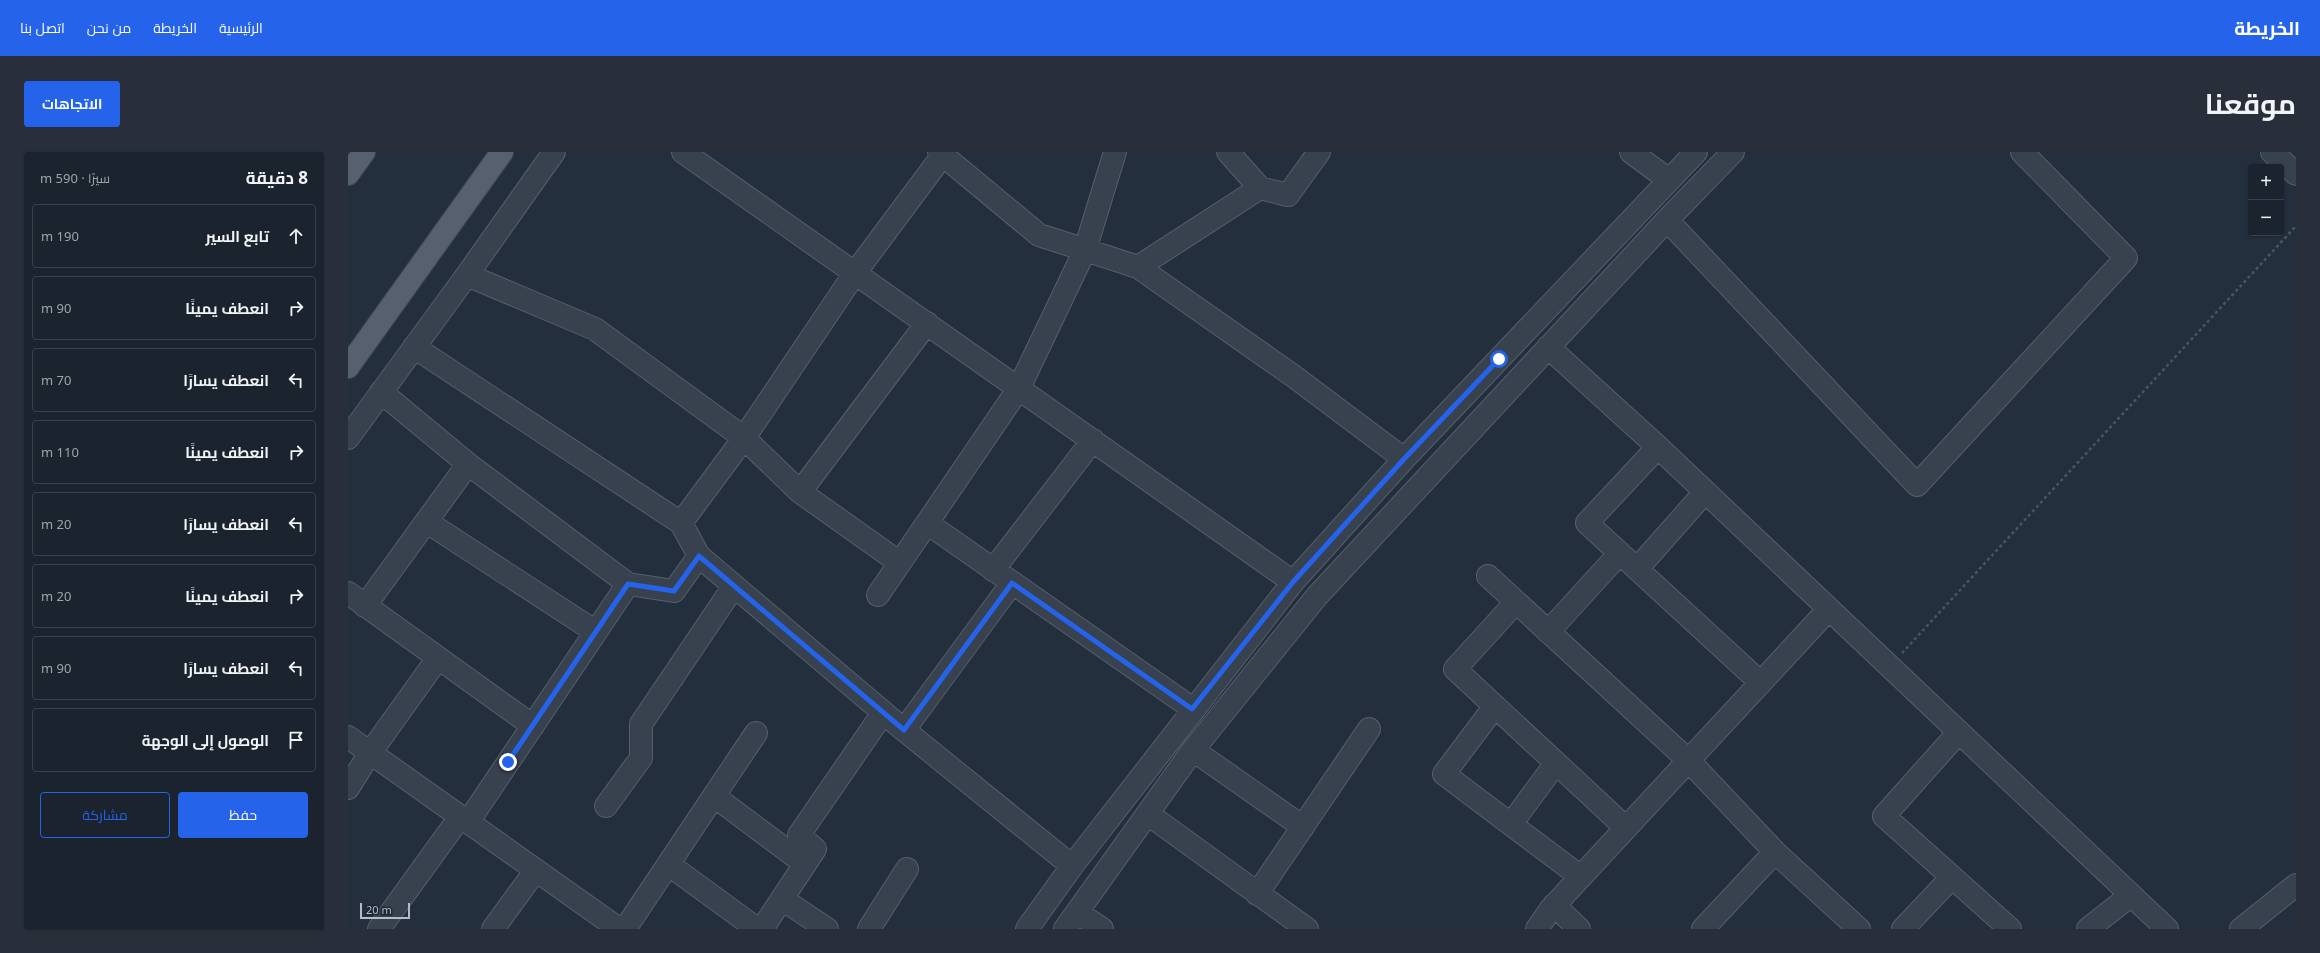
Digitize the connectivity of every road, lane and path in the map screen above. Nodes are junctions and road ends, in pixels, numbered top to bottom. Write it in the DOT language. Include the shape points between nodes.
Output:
graph roads {
  1 [pos="364,152"];
  2 [pos="502,152"];
  3 [pos="554,152"];
  4 [pos="1115,152"];
  5 [pos="1228,152"];
  6 [pos="1319,152"];
  7 [pos="1630,152"];
  8 [pos="1696,152"];
  9 [pos="1733,152"];
  10 [pos="2022,152"];
  11 [pos="943,153"];
  12 [pos="691,154"];
  13 [pos="348,174"];
  14 [pos="1669,180"];
  15 [pos="1260,188"];
  16 [pos="1667,220"];
  17 [pos="2296,226"];
  18 [pos="1085,250"];
  19 [pos="1138,268"];
  20 [pos="856,273"];
  21 [pos="467,275"];
  22 [pos="927,324"];
  23 [pos="414,346"];
  24 [pos="1548,347"];
  25 [pos="348,367"];
  26 [pos="1018,388"];
  27 [pos="381,392"];
  28 [pos="348,438"];
  29 [pos="744,438"];
  30 [pos="1093,440"];
  31 [pos="1658,447"];
  32 [pos="1404,459"];
  33 [pos="468,464"];
  34 [pos="800,492"];
  35 [pos="1705,492"];
  36 [pos="426,522"];
  37 [pos="927,523"];
  38 [pos="681,524"];
  39 [pos="1620,553"];
  40 [pos="699,556"];
  41 [pos="900,563"];
  42 [pos="993,570"];
  43 [pos="1637,570"];
  44 [pos="1488,576"];
  45 [pos="1293,582"];
  46 [pos="1012,583"];
  47 [pos="628,584"];
  48 [pos="734,586"];
  49 [pos="878,595"];
  50 [pos="357,600"];
  51 [pos="1516,602"];
  52 [pos="1829,609"];
  53 [pos="596,632"];
  54 [pos="1548,632"];
  55 [pos="438,658"];
  56 [pos="1890,666"];
  57 [pos="1761,683"];
  58 [pos="1495,706"];
  59 [pos="1192,709"];
  60 [pos="884,713"];
  61 [pos="533,726"];
  62 [pos="1369,729"];
  63 [pos="904,730"];
  64 [pos="756,732"];
  65 [pos="1959,732"];
  66 [pos="348,737"];
  67 [pos="1193,750"];
  68 [pos="370,753"];
  69 [pos="1689,761"];
  70 [pos="1556,764"];
  71 [pos="348,788"];
  72 [pos="714,796"];
  73 [pos="606,806"];
  74 [pos="1148,814"];
  75 [pos="464,819"];
  76 [pos="1511,824"];
  77 [pos="1303,827"];
  78 [pos="1626,828"];
  79 [pos="1775,852"];
  80 [pos="668,864"];
  81 [pos="805,864"];
  82 [pos="1072,866"];
  83 [pos="907,869"];
  84 [pos="536,870"];
  85 [pos="1580,877"];
  86 [pos="1952,877"];
  87 [pos="2296,885"];
  88 [pos="1257,894"];
  89 [pos="2131,895"];
  90 [pos="782,898"];
  91 [pos="1554,906"];
  92 [pos="1077,912"];
  93 [pos="2249,927"];
  94 [pos="379,929"];
  95 [pos="493,929"];
  96 [pos="619,929"];
  97 [pos="625,929"];
  98 [pos="757,929"];
  99 [pos="762,929"];
  100 [pos="827,929"];
  101 [pos="869,929"];
  102 [pos="1027,929"];
  103 [pos="1064,929"];
  104 [pos="1102,929"];
  105 [pos="1307,929"];
  106 [pos="1537,929"];
  107 [pos="1579,929"];
  108 [pos="1704,929"];
  109 [pos="1859,929"];
  110 [pos="1903,929"];
  111 [pos="2010,929"];
  112 [pos="2088,929"];
  113 [pos="2167,929"];
  1 -- 13 [label="main road"];
  2 -- 25 [label="main road"];
  3 -- 21 [label="street"];
  4 -- 18 [label="street"];
  5 -- 15 [label="street"];
  6 -- 15 [label="street" via="1288,195"];
  7 -- 14 [label="street"];
  8 -- 14 [label="street"];
  9 -- 16 [label="street"];
  10 -- 16 [label="street" via="2126,258 1917,485"];
  11 -- 18 [label="street" via="1039,235"];
  11 -- 20 [label="street"];
  12 -- 20 [label="street"];
  14 -- 32 [label="street"];
  15 -- 19 [label="street"];
  16 -- 24 [label="street"];
  17 -- 56 [label="path"];
  18 -- 19 [label="street"];
  18 -- 26 [label="street"];
  19 -- 32 [label="street" via="1292,375"];
  20 -- 22 [label="street"];
  20 -- 29 [label="street"];
  21 -- 23 [label="street"];
  21 -- 29 [label="street" via="595,329"];
  22 -- 26 [label="street"];
  22 -- 34 [label="street"];
  23 -- 27 [label="street"];
  23 -- 38 [label="street"];
  24 -- 31 [label="street"];
  24 -- 67 [label="street" via="1318,596"];
  26 -- 30 [label="street"];
  26 -- 37 [label="street"];
  27 -- 28 [label="street"];
  27 -- 33 [label="street"];
  29 -- 34 [label="street"];
  29 -- 38 [label="street"];
  30 -- 42 [label="street"];
  30 -- 45 [label="street"];
  31 -- 35 [label="street"];
  31 -- 39 [label="street" via="1587,523"];
  32 -- 45 [label="street"];
  33 -- 36 [label="street"];
  33 -- 47 [label="street"];
  34 -- 41 [label="street"];
  35 -- 43 [label="street"];
  35 -- 52 [label="street"];
  36 -- 50 [label="street"];
  36 -- 53 [label="street"];
  37 -- 41 [label="street"];
  37 -- 42 [label="street"];
  38 -- 40 [label="street"];
  39 -- 43 [label="street"];
  39 -- 54 [label="street"];
  40 -- 47 [label="street" via="674,591"];
  40 -- 48 [label="street"];
  41 -- 49 [label="street"];
  42 -- 46 [label="street"];
  43 -- 57 [label="street"];
  44 -- 51 [label="street"];
  45 -- 59 [label="street"];
  46 -- 59 [label="street"];
  46 -- 63 [label="street"];
  47 -- 53 [label="street"];
  48 -- 60 [label="street"];
  48 -- 73 [label="street" via="641,724 641,758"];
  50 -- 55 [label="street"];
  51 -- 54 [label="street"];
  51 -- 58 [label="street" via="1455,669"];
  52 -- 56 [label="street"];
  52 -- 57 [label="street"];
  53 -- 61 [label="street"];
  54 -- 69 [label="street"];
  55 -- 61 [label="street"];
  55 -- 68 [label="street"];
  56 -- 65 [label="street"];
  57 -- 69 [label="street"];
  58 -- 70 [label="street"];
  58 -- 76 [label="street" via="1444,774"];
  59 -- 82 [label="street"];
  60 -- 63 [label="street"];
  60 -- 81 [label="street" via="799,835 815,849"];
  61 -- 75 [label="street"];
  62 -- 77 [label="street"];
  63 -- 82 [label="street"];
  64 -- 72 [label="street"];
  65 -- 86 [label="street" via="1884,816"];
  65 -- 89 [label="street"];
  66 -- 68 [label="street"];
  67 -- 74 [label="street"];
  67 -- 77 [label="street"];
  68 -- 71 [label="street"];
  68 -- 75 [label="street"];
  69 -- 78 [label="street"];
  69 -- 79 [label="street"];
  70 -- 76 [label="street"];
  70 -- 78 [label="street"];
  72 -- 80 [label="street"];
  72 -- 81 [label="street"];
  74 -- 88 [label="street"];
  74 -- 92 [label="street"];
  75 -- 84 [label="street"];
  75 -- 94 [label="street"];
  76 -- 85 [label="street"];
  77 -- 88 [label="street"];
  78 -- 85 [label="street"];
  79 -- 108 [label="street"];
  79 -- 109 [label="street"];
  80 -- 97 [label="street"];
  80 -- 98 [label="street"];
  81 -- 90 [label="street"];
  82 -- 102 [label="street"];
  83 -- 101 [label="street"];
  84 -- 95 [label="street"];
  84 -- 96 [label="street"];
  85 -- 91 [label="street"];
  86 -- 110 [label="street"];
  86 -- 111 [label="street"];
  87 -- 93 [label="street"];
  88 -- 105 [label="street"];
  89 -- 112 [label="street"];
  89 -- 113 [label="street"];
  90 -- 99 [label="street"];
  90 -- 100 [label="street"];
  91 -- 106 [label="street"];
  91 -- 107 [label="street"];
  92 -- 103 [label="street"];
  92 -- 104 [label="street"];
}
